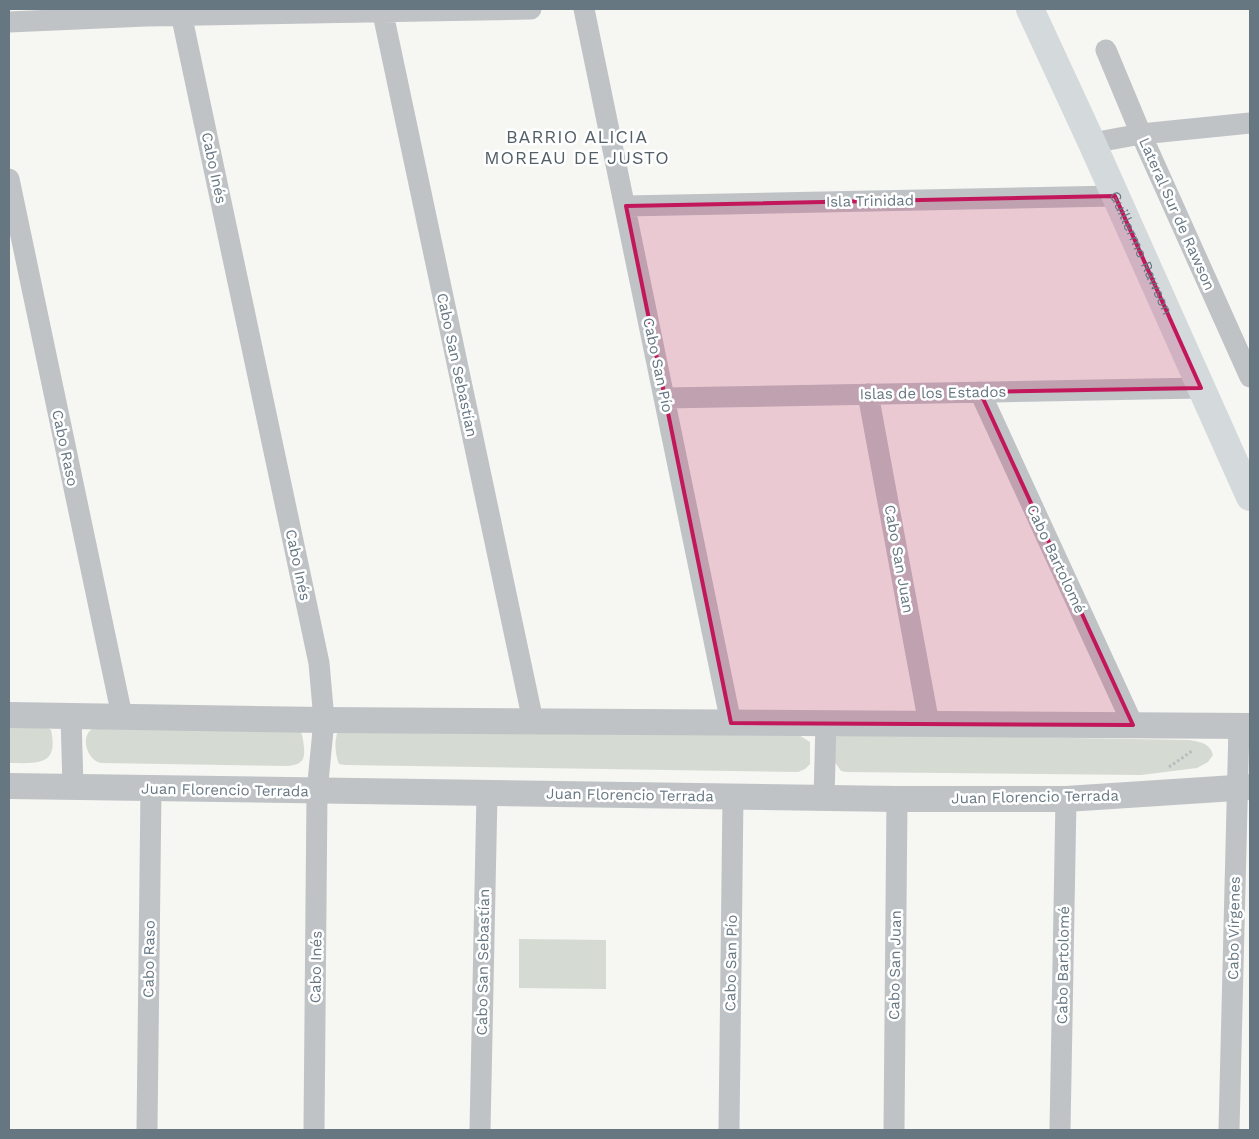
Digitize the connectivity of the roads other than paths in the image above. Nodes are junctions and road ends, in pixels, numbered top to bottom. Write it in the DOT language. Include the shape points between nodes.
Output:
graph roads {
  1 [pos="531,9"];
  2 [pos="584,9"];
  3 [pos="1030,9"];
  4 [pos="382,10"];
  5 [pos="181,12"];
  6 [pos="9,22"];
  7 [pos="1106,50"];
  8 [pos="1250,122"];
  9 [pos="1141,134"];
  10 [pos="1092,143"];
  11 [pos="9,179"];
  12 [pos="1115,196"];
  13 [pos="626,206"];
  14 [pos="1250,377"];
  15 [pos="1201,388"];
  16 [pos="980,392"];
  17 [pos="868,394"];
  18 [pos="665,398"];
  19 [pos="1250,497"];
  20 [pos="9,715"];
  21 [pos="71,716"];
  22 [pos="122,716"];
  23 [pos="324,720"];
  24 [pos="533,721"];
  25 [pos="731,723"];
  26 [pos="826,723"];
  27 [pos="929,724"];
  28 [pos="1133,725"];
  29 [pos="1244,726"];
  30 [pos="9,786"];
  31 [pos="73,787"];
  32 [pos="1244,787"];
  33 [pos="151,788"];
  34 [pos="317,792"];
  35 [pos="487,793"];
  36 [pos="733,796"];
  37 [pos="824,798"];
  38 [pos="897,799"];
  39 [pos="1066,799"];
  40 [pos="147,1130"];
  41 [pos="314,1130"];
  42 [pos="480,1130"];
  43 [pos="730,1130"];
  44 [pos="894,1130"];
  45 [pos="1060,1130"];
  46 [pos="1229,1130"];
  1 -- 4 [label="street"];
  2 -- 13 [label="street, Cabo San Pío"];
  3 -- 10 [label="main road, Guillermo Rawson"];
  4 -- 5 [label="street"];
  4 -- 24 [label="street, Cabo San Sebastían"];
  5 -- 6 [label="street"];
  5 -- 23 [label="street, Cabo Inés" via="319,663"];
  7 -- 9 [label="street, Lateral Sur de Rawson"];
  8 -- 9 [label="street"];
  9 -- 10 [label="street"];
  9 -- 14 [label="street, Lateral Sur de Rawson"];
  10 -- 12 [label="main road, Guillermo Rawson"];
  11 -- 22 [label="street, Cabo Raso"];
  12 -- 13 [label="street, Isla Trinidad"];
  12 -- 15 [label="main road, Guillermo Rawson"];
  13 -- 18 [label="street, Cabo San Pío"];
  15 -- 16 [label="street, Islas de los Estados"];
  15 -- 19 [label="main road, Guillermo Rawson"];
  16 -- 17 [label="street, Islas de los Estados"];
  16 -- 28 [label="street, Cabo Bartolomé"];
  17 -- 18 [label="street, Islas de los Estados"];
  17 -- 27 [label="street, Cabo San Juan"];
  18 -- 25 [label="street, Cabo San Pío"];
  20 -- 21 [label="street"];
  21 -- 22 [label="street"];
  21 -- 31 [label="street"];
  22 -- 23 [label="street"];
  23 -- 24 [label="street"];
  23 -- 34 [label="street, Cabo Inés"];
  24 -- 25 [label="street"];
  25 -- 26 [label="street"];
  26 -- 27 [label="street"];
  26 -- 37 [label="street"];
  27 -- 28 [label="street"];
  28 -- 29 [label="street"];
  29 -- 32 [label="street, Cabo Vírgenes"];
  30 -- 31 [label="street, Juan Florencio Terrada"];
  31 -- 33 [label="street, Juan Florencio Terrada"];
  32 -- 39 [label="street, Juan Florencio Terrada"];
  32 -- 46 [label="street, Cabo Vírgenes"];
  33 -- 34 [label="street, Juan Florencio Terrada"];
  33 -- 40 [label="street, Cabo Raso"];
  34 -- 35 [label="street, Juan Florencio Terrada"];
  34 -- 41 [label="street, Cabo Inés"];
  35 -- 36 [label="street, Juan Florencio Terrada"];
  35 -- 42 [label="street, Cabo San Sebastían"];
  36 -- 37 [label="street, Juan Florencio Terrada"];
  36 -- 43 [label="street, Cabo San Pío"];
  37 -- 38 [label="street, Juan Florencio Terrada"];
  38 -- 39 [label="street, Juan Florencio Terrada"];
  38 -- 44 [label="street, Cabo San Juan"];
  39 -- 45 [label="street, Cabo Bartolomé"];
}
